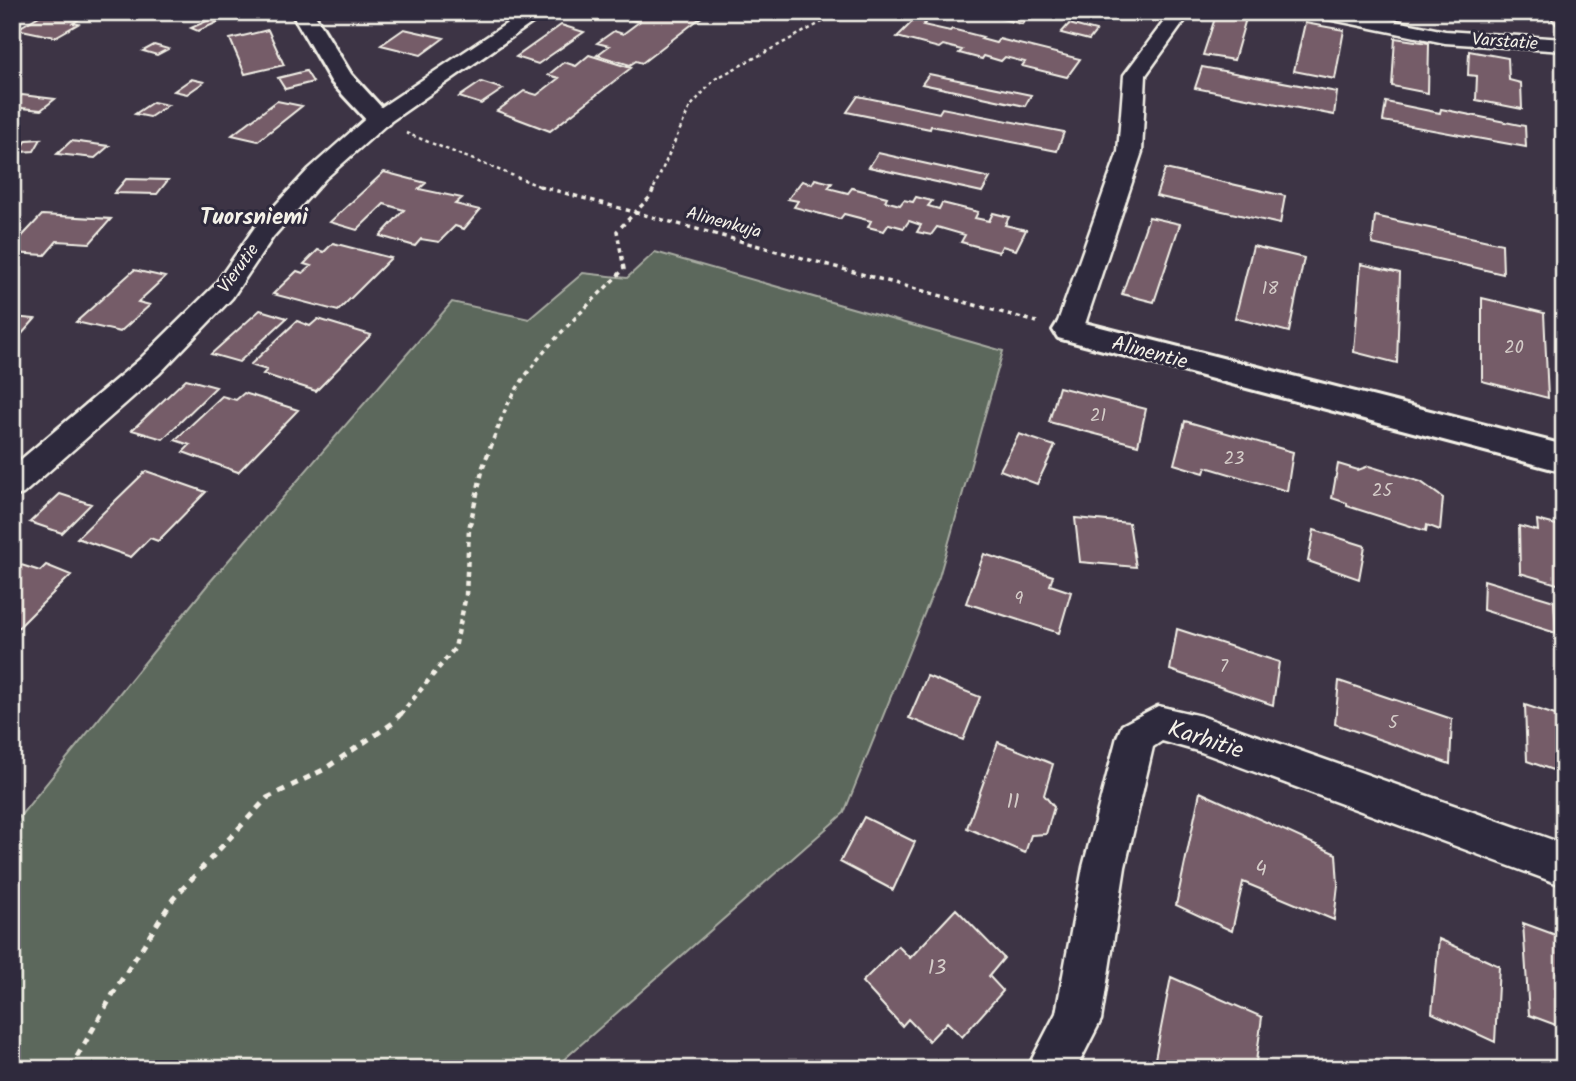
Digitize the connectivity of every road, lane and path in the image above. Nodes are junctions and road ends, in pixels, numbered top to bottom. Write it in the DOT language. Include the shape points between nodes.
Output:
graph roads {
  1 [pos="302,12"];
  2 [pos="538,12"];
  3 [pos="841,12"];
  4 [pos="1181,12"];
  5 [pos="1323,12"];
  6 [pos="1564,45"];
  7 [pos="379,119"];
  8 [pos="635,213"];
  9 [pos="1069,330"];
  10 [pos="1564,459"];
  11 [pos="12,485"];
  12 [pos="1564,865"];
  13 [pos="70,1069"];
  14 [pos="1050,1069"];
  1 -- 7 [label="street" via="341,78"];
  2 -- 7 [label="street, Vierutie"];
  3 -- 8 [label="path" via="715,79 690,107 650,197"];
  4 -- 9 [label="street" via="1135,75 1130,152"];
  5 -- 6 [label="street, Varstatie" via="1445,37"];
  7 -- 8 [label="path, Alinenkuja" via="541,187"];
  7 -- 11 [label="street, Vierutie" via="317,174 264,232 223,292 149,367"];
  8 -- 9 [label="path, Alinenkuja"];
  8 -- 13 [label="path" via="617,231 624,269 542,353 505,410 484,467 469,529 466,595 456,648 393,723 323,770 267,798 183,889 117,987"];
  9 -- 10 [label="street, Alinentie"];
  12 -- 14 [label="street, Karhitie" via="1201,734 1158,723 1136,737 1104,867 1078,1020"];
}
